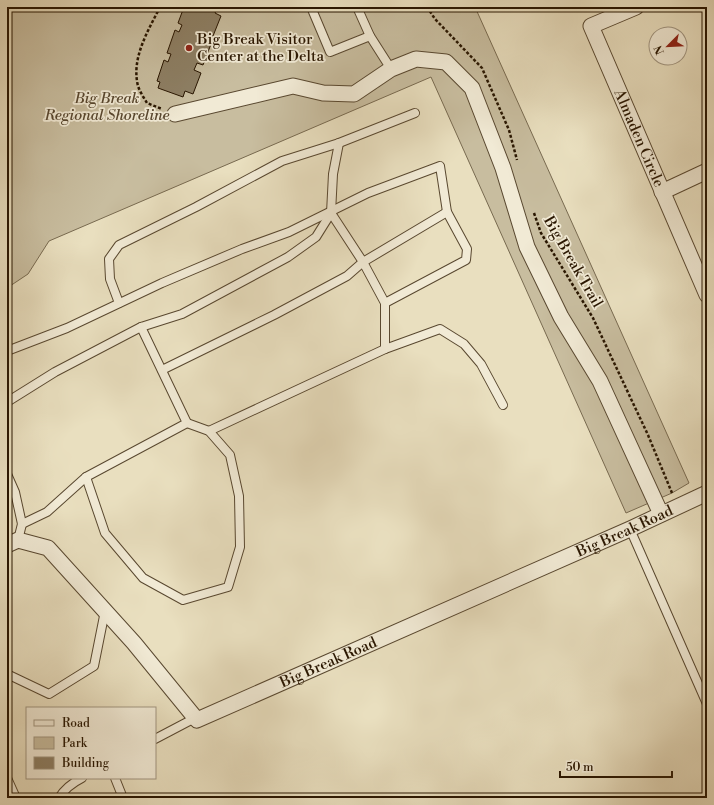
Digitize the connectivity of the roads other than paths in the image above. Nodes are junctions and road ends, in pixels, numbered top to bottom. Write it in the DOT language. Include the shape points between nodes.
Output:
graph roads {
  1 [pos="311,7"];
  2 [pos="357,7"];
  3 [pos="636,7"];
  4 [pos="370,36"];
  5 [pos="391,69"];
  6 [pos="415,113"];
  7 [pos="175,114"];
  8 [pos="339,143"];
  9 [pos="707,171"];
  10 [pos="662,192"];
  11 [pos="447,212"];
  12 [pos="331,213"];
  13 [pos="363,262"];
  14 [pos="707,295"];
  15 [pos="119,303"];
  16 [pos="385,303"];
  17 [pos="141,327"];
  18 [pos="385,349"];
  19 [pos="7,351"];
  20 [pos="162,370"];
  21 [pos="7,402"];
  22 [pos="503,405"];
  23 [pos="187,423"];
  24 [pos="209,431"];
  25 [pos="7,474"];
  26 [pos="86,477"];
  27 [pos="707,493"];
  28 [pos="661,514"];
  29 [pos="22,524"];
  30 [pos="630,529"];
  31 [pos="13,543"];
  32 [pos="105,611"];
  33 [pos="7,674"];
  34 [pos="707,704"];
  35 [pos="195,718"];
  36 [pos="156,738"];
  37 [pos="7,778"];
  38 [pos="80,779"];
  39 [pos="115,779"];
  40 [pos="16,798"];
  41 [pos="59,798"];
  42 [pos="124,798"];
  1 -- 4 [label="lane" via="330,52"];
  2 -- 4 [label="lane"];
  3 -- 10 [label="street, Almaden Circle" via="591,26"];
  4 -- 5 [label="lane"];
  5 -- 7 [label="street" via="354,94 323,93 293,86"];
  5 -- 28 [label="street" via="416,59 446,62 472,88 503,168 527,247 561,317 600,381"];
  6 -- 8 [label="lane"];
  8 -- 12 [label="lane" via="333,174"];
  8 -- 15 [label="lane" via="282,161 119,244 109,259 110,279"];
  9 -- 10 [label="street"];
  10 -- 14 [label="street, Almaden Circle"];
  11 -- 12 [label="lane" via="440,166 368,193"];
  11 -- 13 [label="lane"];
  11 -- 16 [label="lane" via="467,249 466,260"];
  12 -- 13 [label="lane"];
  12 -- 15 [label="lane"];
  12 -- 17 [label="lane" via="316,237 288,256 182,314"];
  13 -- 16 [label="lane"];
  13 -- 20 [label="lane" via="347,276"];
  15 -- 19 [label="lane" via="67,328"];
  16 -- 18 [label="lane"];
  17 -- 20 [label="lane"];
  17 -- 21 [label="lane" via="55,372"];
  18 -- 22 [label="lane" via="440,329 464,344 481,364"];
  18 -- 24 [label="lane"];
  20 -- 23 [label="lane"];
  23 -- 24 [label="lane"];
  23 -- 26 [label="lane"];
  24 -- 26 [label="lane" via="230,454 239,496 240,547 228,587 182,600 143,578 105,533"];
  25 -- 29 [label="lane" via="15,492"];
  26 -- 29 [label="lane" via="48,512"];
  27 -- 28 [label="street, Big Break Road"];
  28 -- 30 [label="street, Big Break Road"];
  29 -- 31 [label="lane"];
  30 -- 34 [label="lane"];
  30 -- 35 [label="street, Big Break Road" via="204,717 197,720"];
  31 -- 32 [label="street" via="48,548"];
  32 -- 33 [label="lane" via="94,666 49,694"];
  32 -- 35 [label="street"];
  35 -- 36 [label="lane"];
  37 -- 40 [label="lane"];
  38 -- 41 [label="lane" via="70,784"];
  39 -- 42 [label="lane"];
}
